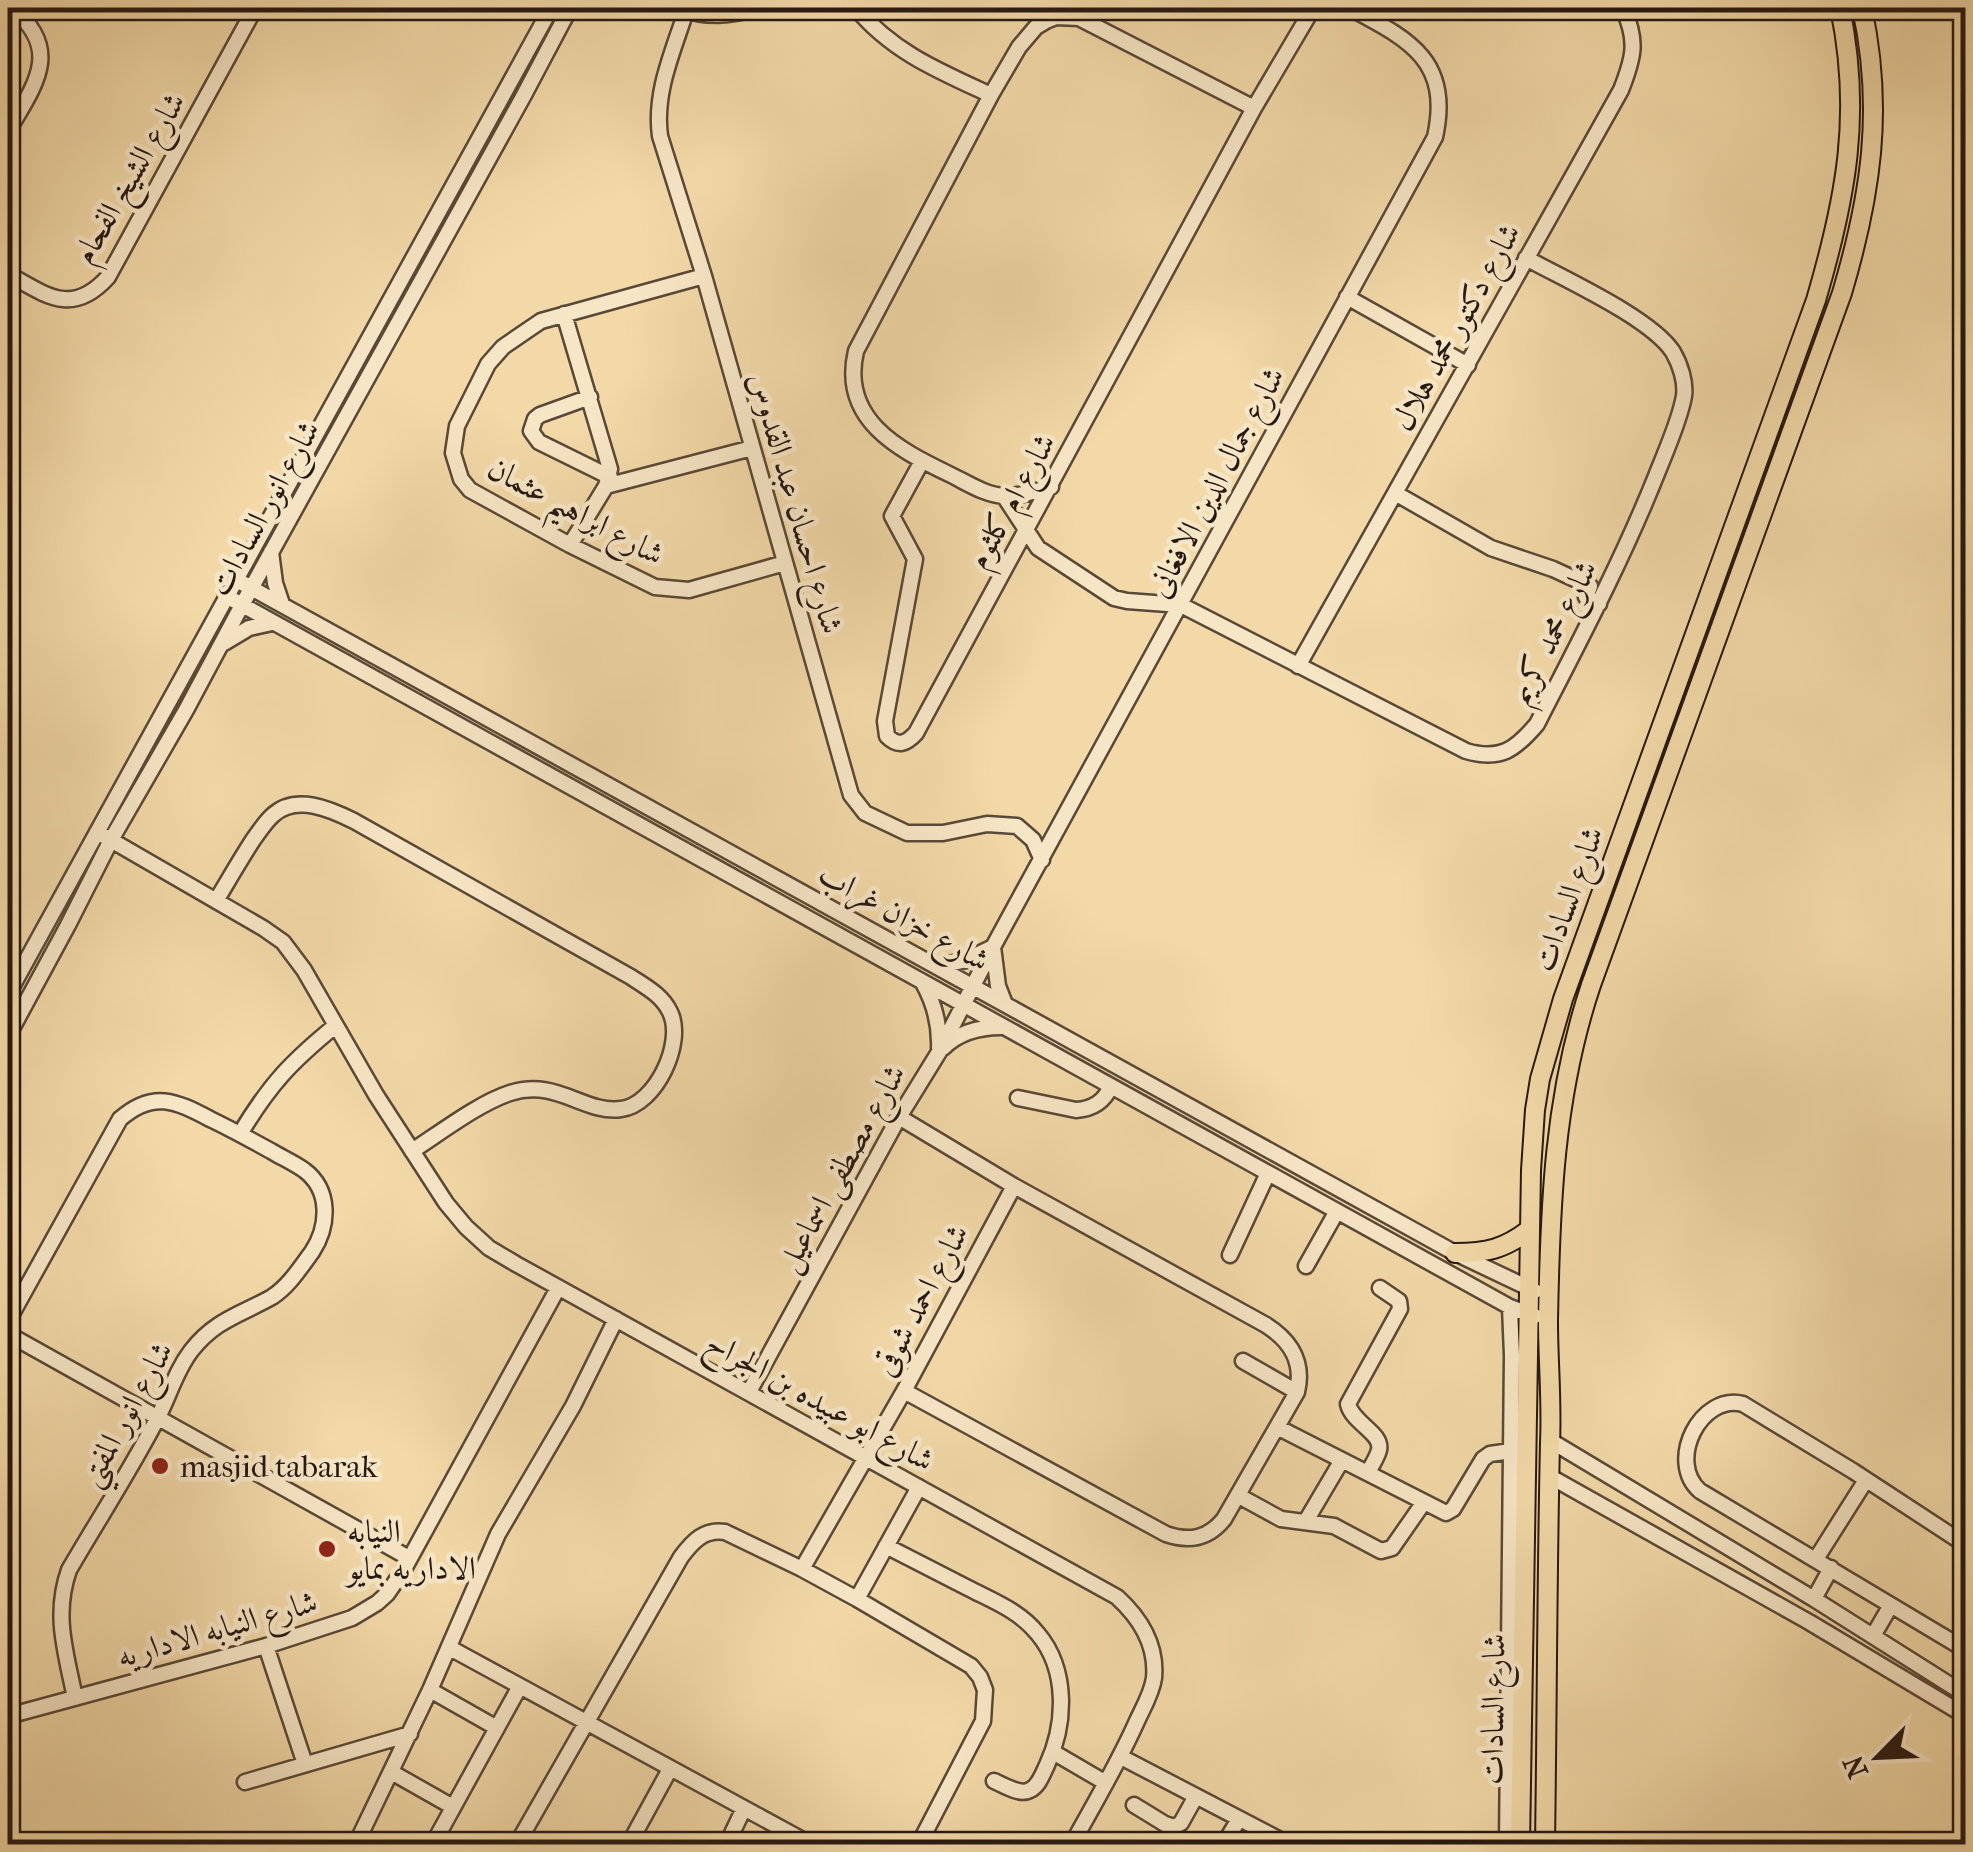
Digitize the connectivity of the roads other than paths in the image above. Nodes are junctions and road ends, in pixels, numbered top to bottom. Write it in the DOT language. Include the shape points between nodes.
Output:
graph roads {
  1 [pos="12,8"];
  2 [pos="255,8"];
  3 [pos="551,8"];
  4 [pos="570,8"];
  5 [pos="758,8"];
  6 [pos="856,8"];
  7 [pos="1313,8"];
  8 [pos="1350,8"];
  9 [pos="1623,8"];
  10 [pos="1840,8"];
  11 [pos="1862,8"];
  12 [pos="682,9"];
  13 [pos="991,95"];
  14 [pos="1254,108"];
  15 [pos="8,132"];
  16 [pos="1526,258"];
  17 [pos="8,274"];
  18 [pos="704,276"];
  19 [pos="1347,298"];
  20 [pos="564,314"];
  21 [pos="1468,364"];
  22 [pos="590,397"];
  23 [pos="752,448"];
  24 [pos="922,461"];
  25 [pos="608,482"];
  26 [pos="1051,486"];
  27 [pos="1395,492"];
  28 [pos="1004,496"];
  29 [pos="1026,531"];
  30 [pos="570,545"];
  31 [pos="271,552"];
  32 [pos="785,563"];
  33 [pos="236,579"];
  34 [pos="252,587"];
  35 [pos="226,596"];
  36 [pos="1599,604"];
  37 [pos="242,605"];
  38 [pos="283,605"];
  39 [pos="1180,606"];
  40 [pos="272,622"];
  41 [pos="220,647"];
  42 [pos="1298,666"];
  43 [pos="572,765"];
  44 [pos="563,783"];
  45 [pos="104,836"];
  46 [pos="1042,860"];
  47 [pos="216,901"];
  48 [pos="993,947"];
  49 [pos="937,967"];
  50 [pos="923,982"];
  51 [pos="973,987"];
  52 [pos="8,994"];
  53 [pos="1005,1005"];
  54 [pos="963,1006"];
  55 [pos="336,1026"];
  56 [pos="1004,1027"];
  57 [pos="8,1036"];
  58 [pos="939,1052"];
  59 [pos="1111,1086"];
  60 [pos="1018,1098"];
  61 [pos="899,1117"];
  62 [pos="240,1134"];
  63 [pos="412,1151"];
  64 [pos="1268,1172"];
  65 [pos="1014,1186"];
  66 [pos="1337,1211"];
  67 [pos="1529,1230"];
  68 [pos="1455,1254"];
  69 [pos="1230,1255"];
  70 [pos="1306,1266"];
  71 [pos="558,1288"];
  72 [pos="1380,1288"];
  73 [pos="1528,1288"];
  74 [pos="1550,1297"];
  75 [pos="1519,1310"];
  76 [pos="616,1320"];
  77 [pos="1548,1320"];
  78 [pos="8,1321"];
  79 [pos="8,1334"];
  80 [pos="1243,1361"];
  81 [pos="904,1391"];
  82 [pos="748,1392"];
  83 [pos="1297,1392"];
  84 [pos="158,1418"];
  85 [pos="1278,1427"];
  86 [pos="1550,1441"];
  87 [pos="1511,1452"];
  88 [pos="867,1458"];
  89 [pos="1342,1460"];
  90 [pos="1368,1473"];
  91 [pos="1549,1476"];
  92 [pos="1866,1480"];
  93 [pos="919,1487"];
  94 [pos="1239,1496"];
  95 [pos="1424,1502"];
  96 [pos="1306,1521"];
  97 [pos="1966,1544"];
  98 [pos="886,1546"];
  99 [pos="409,1558"];
  100 [pos="1816,1558"];
  101 [pos="1831,1568"];
  102 [pos="802,1569"];
  103 [pos="857,1599"];
  104 [pos="1814,1599"];
  105 [pos="1891,1605"];
  106 [pos="1872,1636"];
  107 [pos="266,1646"];
  108 [pos="450,1648"];
  109 [pos="1966,1650"];
  110 [pos="520,1686"];
  111 [pos="430,1690"];
  112 [pos="1964,1690"];
  113 [pos="75,1698"];
  114 [pos="8,1716"];
  115 [pos="1966,1716"];
  116 [pos="586,1722"];
  117 [pos="497,1728"];
  118 [pos="410,1734"];
  119 [pos="1052,1752"];
  120 [pos="1120,1757"];
  121 [pos="305,1764"];
  122 [pos="670,1768"];
  123 [pos="392,1773"];
  124 [pos="994,1781"];
  125 [pos="245,1782"];
  126 [pos="1106,1783"];
  127 [pos="1196,1796"];
  128 [pos="1134,1805"];
  129 [pos="454,1806"];
  130 [pos="744,1808"];
  131 [pos="1238,1819"];
  132 [pos="522,1843"];
  133 [pos="356,1844"];
  134 [pos="433,1844"];
  135 [pos="629,1844"];
  136 [pos="727,1844"];
  137 [pos="810,1844"];
  138 [pos="919,1844"];
  139 [pos="1072,1844"];
  140 [pos="1224,1844"];
  141 [pos="1288,1844"];
  142 [pos="1507,1844"];
  143 [pos="1520,1844"];
  144 [pos="1545,1844"];
  1 -- 15 [label="street" via="34,30 42,60"];
  2 -- 17 [label="street, شارع الشيخ الفحام" via="98,288 56,300"];
  3 -- 33 [label="street, شارع انور السادات"];
  4 -- 31 [label="street, شارع انور السادات"];
  5 -- 12 [label="street" via="707,15"];
  6 -- 13 [label="street" via="912,57"];
  7 -- 14 [label="street, شارع ام كلثوم"];
  8 -- 19 [label="street, شارع جمال الدين الافغانى" via="1415,48 1435,80 1439,118 1435,137"];
  9 -- 16 [label="street, شارع دكتور محمد هلال" via="1634,46 1621,90"];
  10 -- 67 [label="main road, شارع السادات" via="1851,122 1830,252 1553,1030 1535,1110"];
  11 -- 74 [label="main road, شارع السادات" via="1874,128 1854,253 1580,1016 1554,1158"];
  12 -- 18 [label="street, شارع احسان عبد القدوس" via="657,116"];
  13 -- 14 [label="street" via="1036,27 1068,16"];
  13 -- 24 [label="street" via="853,364 862,412 882,435"];
  14 -- 26 [label="street, شارع ام كلثوم"];
  16 -- 21 [label="street, شارع دكتور محمد هلال"];
  16 -- 36 [label="street, شارع محمد كريم" via="1650,328 1681,371 1684,396 1668,445"];
  18 -- 20 [label="street, شارع ابراهيم عثمان"];
  18 -- 23 [label="street, شارع احسان عبد القدوس"];
  19 -- 21 [label="street"];
  19 -- 39 [label="street, شارع جمال الدين الافغانى"];
  20 -- 22 [label="street"];
  20 -- 30 [label="street, شارع ابراهيم عثمان" via="521,333 488,364 458,426 453,453 470,490"];
  21 -- 27 [label="street, شارع دكتور محمد هلال"];
  22 -- 25 [label="street"];
  22 -- 25 [label="street" via="540,415 532,431 539,442"];
  23 -- 25 [label="street"];
  23 -- 32 [label="street, شارع احسان عبد القدوس"];
  24 -- 28 [label="street"];
  24 -- 29 [label="street, شارع ام كلثوم" via="892,516 915,559 885,721 894,742 908,742 916,733"];
  25 -- 30 [label="street"];
  26 -- 28 [label="street"];
  26 -- 29 [label="street, شارع ام كلثوم"];
  27 -- 36 [label="street" via="1491,548 1590,586 1586,597"];
  27 -- 42 [label="street, شارع دكتور محمد هلال"];
  28 -- 29 [label="street"];
  29 -- 39 [label="street" via="1038,548 1114,598"];
  30 -- 32 [label="street, شارع ابراهيم عثمان" via="672,590"];
  31 -- 34 [label="street, شارع انور السادات"];
  31 -- 38 [label="street"];
  32 -- 46 [label="street, شارع احسان عبد القدوس" via="857,805 907,832 1017,826"];
  33 -- 34 [label="street, شارع خزان غراب"];
  33 -- 35 [label="street, شارع انور السادات"];
  34 -- 37 [label="street, شارع انور السادات"];
  34 -- 38 [label="street, شارع خزان غراب"];
  35 -- 37 [label="street, شارع خزان غراب"];
  35 -- 45 [label="street, شارع انور السادات"];
  36 -- 42 [label="street, شارع محمد كريم" via="1537,724 1501,754 1466,750"];
  37 -- 40 [label="street, شارع خزان غراب"];
  37 -- 41 [label="street, شارع انور السادات"];
  38 -- 43 [label="street, شارع خزان غراب"];
  39 -- 42 [label="street, شارع محمد كريم"];
  39 -- 46 [label="street, شارع جمال الدين الافغانى"];
  40 -- 41 [label="street"];
  40 -- 44 [label="street, شارع خزان غراب"];
  41 -- 45 [label="street, شارع انور السادات"];
  43 -- 44 [label="street"];
  43 -- 49 [label="street, شارع خزان غراب"];
  44 -- 50 [label="street, شارع خزان غراب"];
  45 -- 47 [label="street, شارع ابو عبيده بن الجراح"];
  45 -- 52 [label="street, شارع انور السادات"];
  45 -- 57 [label="street, شارع انور السادات" via="68,925"];
  46 -- 48 [label="street, شارع جمال الدين الافغانى"];
  47 -- 55 [label="street, شارع ابو عبيده بن الجراح" via="294,953"];
  47 -- 63 [label="street" via="271,817 294,806 323,807 630,977 656,993 670,1012 674,1046 650,1095 638,1104 611,1110 551,1090 513,1092"];
  48 -- 49 [label="street"];
  48 -- 51 [label="street, شارع جمال الدين الافغانى"];
  48 -- 53 [label="street"];
  49 -- 51 [label="street, شارع خزان غراب"];
  50 -- 54 [label="street, شارع خزان غراب"];
  50 -- 58 [label="street" via="935,1010"];
  51 -- 53 [label="street, شارع خزان غراب"];
  51 -- 54 [label="street, شارع جمال الدين الافغانى"];
  53 -- 68 [label="street, شارع خزان غراب"];
  54 -- 56 [label="street, شارع خزان غراب"];
  54 -- 58 [label="street, شارع مصطفى اسماعيل"];
  55 -- 62 [label="street" via="275,1080"];
  55 -- 63 [label="street, شارع ابو عبيده بن الجراح"];
  56 -- 58 [label="street" via="961,1034"];
  56 -- 59 [label="street, شارع خزان غراب"];
  58 -- 61 [label="street, شارع مصطفى اسماعيل"];
  59 -- 60 [label="street" via="1085,1109"];
  59 -- 64 [label="street, شارع خزان غراب"];
  61 -- 65 [label="street"];
  61 -- 82 [label="street, شارع مصطفى اسماعيل"];
  62 -- 78 [label="street, شارع انور المفتي" via="169,1101 130,1110"];
  62 -- 84 [label="street, شارع انور المفتي" via="314,1181 325,1208 321,1236 282,1290 205,1335 178,1370"];
  63 -- 71 [label="street, شارع ابو عبيده بن الجراح" via="466,1227"];
  64 -- 66 [label="street, شارع خزان غراب"];
  64 -- 69 [label="street"];
  65 -- 81 [label="street, شارع احمد شوقى"];
  65 -- 83 [label="street" via="1279,1333 1296,1358"];
  66 -- 70 [label="street"];
  66 -- 75 [label="street, شارع خزان غراب"];
  67 -- 68 [label="main road" via="1500,1249"];
  67 -- 73 [label="main road, شارع السادات"];
  68 -- 73 [label="street, شارع خزان غراب"];
  71 -- 76 [label="street, شارع ابو عبيده بن الجراح"];
  71 -- 99 [label="street, شارع النيابه الاداريه"];
  72 -- 90 [label="street" via="1399,1300 1400,1310 1348,1404 1379,1443"];
  73 -- 74 [label="street, شارع خزان غراب"];
  73 -- 75 [label="main road, شارع السادات"];
  74 -- 77 [label="main road, شارع السادات"];
  75 -- 77 [label="street, شارع خزان غراب"];
  75 -- 87 [label="street"];
  75 -- 143 [label="main road, شارع السادات"];
  76 -- 82 [label="street, شارع ابو عبيده بن الجراح"];
  76 -- 108 [label="street" via="498,1534"];
  77 -- 86 [label="main road, شارع السادات"];
  79 -- 84 [label="street"];
  80 -- 83 [label="street"];
  81 -- 88 [label="street, شارع احمد شوقى"];
  81 -- 94 [label="street" via="1180,1539 1217,1528"];
  82 -- 88 [label="street, شارع ابو عبيده بن الجراح"];
  83 -- 85 [label="street"];
  84 -- 99 [label="street"];
  84 -- 113 [label="street, شارع انور المفتي" via="63,1588 60,1624"];
  85 -- 89 [label="street"];
  85 -- 94 [label="street"];
  86 -- 91 [label="main road, شارع السادات"];
  86 -- 104 [label="street"];
  87 -- 95 [label="street" via="1486,1456 1450,1512"];
  87 -- 142 [label="street"];
  88 -- 93 [label="street, شارع ابو عبيده بن الجراح"];
  88 -- 102 [label="street, شارع احمد شوقى"];
  89 -- 90 [label="street"];
  89 -- 96 [label="street"];
  90 -- 95 [label="street"];
  91 -- 115 [label="street"];
  91 -- 144 [label="main road, شارع السادات"];
  92 -- 97 [label="street"];
  92 -- 100 [label="street"];
  92 -- 100 [label="street" via="1742,1404 1715,1407 1697,1426 1685,1462 1691,1483"];
  93 -- 98 [label="street"];
  93 -- 120 [label="street, شارع ابو عبيده بن الجراح" via="1132,1610 1150,1644 1154,1678"];
  94 -- 96 [label="street" via="1280,1518"];
  95 -- 96 [label="street" via="1381,1552 1334,1526"];
  98 -- 103 [label="street"];
  98 -- 119 [label="street" via="1009,1608 1037,1632 1058,1675 1060,1720"];
  99 -- 107 [label="street, شارع النيابه الاداريه" via="387,1594 365,1611"];
  100 -- 101 [label="street"];
  101 -- 104 [label="street"];
  101 -- 105 [label="street"];
  102 -- 103 [label="street"];
  102 -- 116 [label="street" via="725,1532 693,1541"];
  103 -- 138 [label="street" via="971,1666 985,1690 983,1722"];
  104 -- 106 [label="street"];
  105 -- 106 [label="street"];
  105 -- 109 [label="street"];
  106 -- 112 [label="street"];
  107 -- 113 [label="street, شارع النيابه الاداريه"];
  107 -- 121 [label="street"];
  108 -- 110 [label="street"];
  108 -- 111 [label="street"];
  110 -- 116 [label="street"];
  110 -- 117 [label="street"];
  111 -- 117 [label="street"];
  111 -- 118 [label="street"];
  113 -- 114 [label="street, شارع النيابه الاداريه"];
  116 -- 122 [label="street"];
  116 -- 132 [label="street"];
  117 -- 129 [label="street"];
  118 -- 121 [label="street"];
  118 -- 123 [label="street"];
  119 -- 124 [label="street" via="1030,1790"];
  119 -- 126 [label="street"];
  120 -- 126 [label="street, شارع ابو عبيده بن الجراح"];
  120 -- 127 [label="street"];
  121 -- 125 [label="street"];
  122 -- 130 [label="street"];
  122 -- 135 [label="street"];
  123 -- 129 [label="street"];
  123 -- 133 [label="street"];
  126 -- 139 [label="street, شارع ابو عبيده بن الجراح"];
  127 -- 128 [label="street" via="1174,1827"];
  127 -- 131 [label="street"];
  129 -- 134 [label="street"];
  130 -- 136 [label="street"];
  130 -- 137 [label="street"];
  131 -- 140 [label="street"];
  131 -- 141 [label="street"];
}
